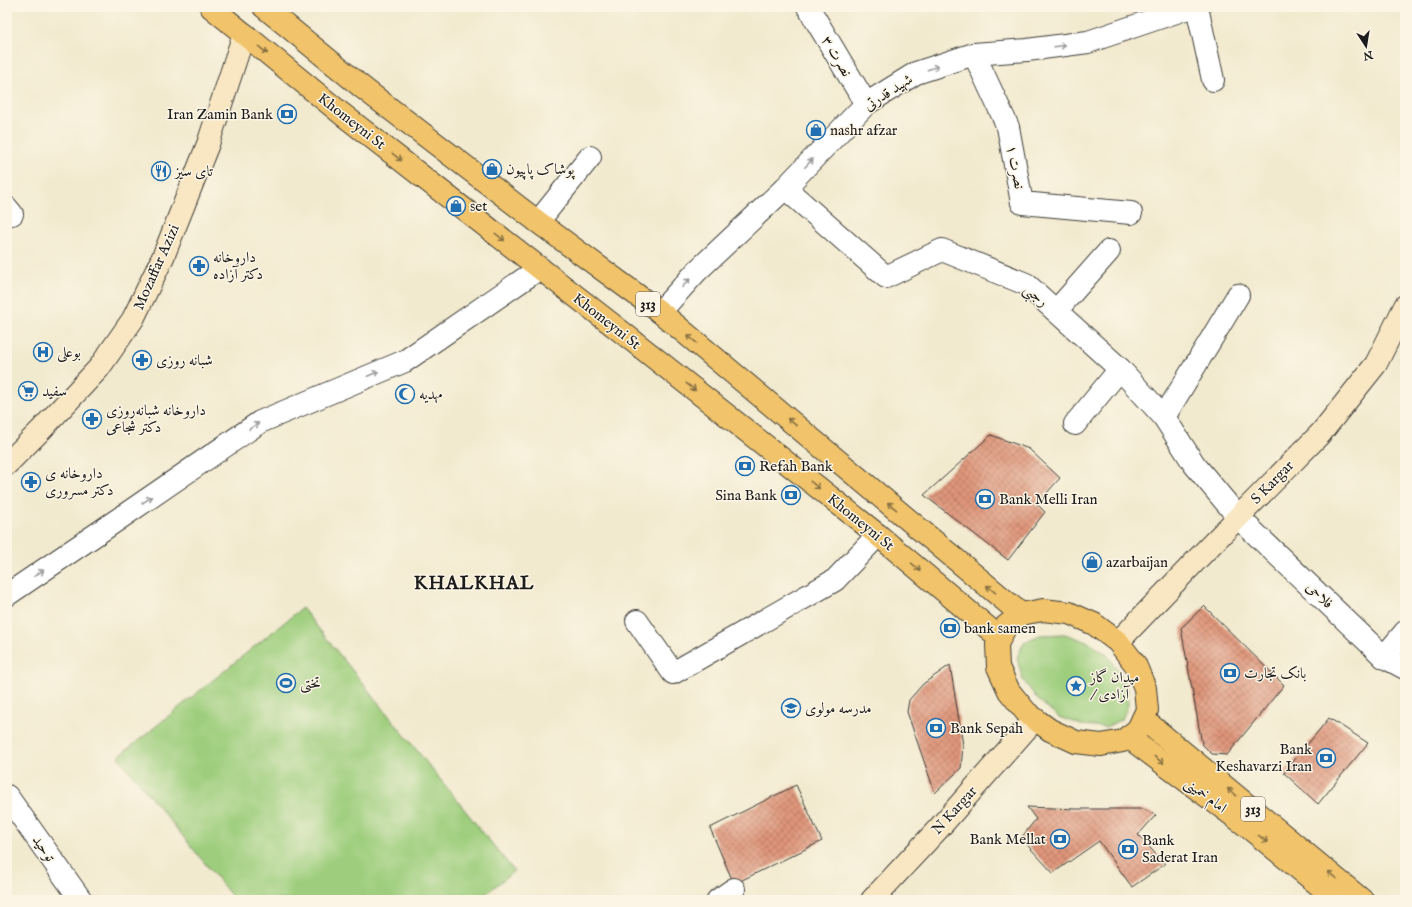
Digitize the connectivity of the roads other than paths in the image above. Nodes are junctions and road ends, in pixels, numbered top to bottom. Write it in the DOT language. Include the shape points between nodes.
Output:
graph roads {
  1 [pos="211,7"];
  2 [pos="264,7"];
  3 [pos="808,7"];
  4 [pos="1191,7"];
  5 [pos="1197,7"];
  6 [pos="1153,13"];
  7 [pos="244,34"];
  8 [pos="974,54"];
  9 [pos="1213,80"];
  10 [pos="866,104"];
  11 [pos="590,157"];
  12 [pos="785,188"];
  13 [pos="1131,213"];
  14 [pos="538,222"];
  15 [pos="1109,251"];
  16 [pos="540,268"];
  17 [pos="1238,295"];
  18 [pos="1405,306"];
  19 [pos="1056,311"];
  20 [pos="660,312"];
  21 [pos="1120,369"];
  22 [pos="1164,417"];
  23 [pos="1075,424"];
  24 [pos="7,464"];
  25 [pos="1238,517"];
  26 [pos="878,535"];
  27 [pos="7,595"];
  28 [pos="1021,614"];
  29 [pos="637,621"];
  30 [pos="1405,632"];
  31 [pos="1000,638"];
  32 [pos="1118,642"];
  33 [pos="1384,657"];
  34 [pos="1405,668"];
  35 [pos="1035,719"];
  36 [pos="1143,719"];
  37 [pos="1128,737"];
  38 [pos="7,796"];
  39 [pos="81,900"];
  40 [pos="872,900"];
  41 [pos="1337,900"];
  42 [pos="1362,900"];
  1 -- 7 [label="main road, Khomeyni St / 313"];
  2 -- 14 [label="main road, Khomeyni St / 313" via="363,88"];
  3 -- 10 [label="street, نصرت ۳"];
  4 -- 6 [label="street, شهید قدرتی"];
  5 -- 9 [label="street"];
  8 -- 6 [label="street, شهید قدرتی, one-way" via="1088,42"];
  7 -- 16 [label="main road, Khomeyni St / 313, one-way"];
  7 -- 24 [label="main road, Mozaffar Azizi" via="208,144 163,257 133,319 99,368"];
  10 -- 8 [label="street, شهید قدرتی, one-way" via="916,74"];
  8 -- 13 [label="street, نصرت ۱" via="1008,127 1022,203"];
  12 -- 10 [label="street, شهید قدرتی, one-way"];
  11 -- 14 [label="street"];
  12 -- 19 [label="street, رجبی" via="886,277 942,250 1026,284"];
  20 -- 12 [label="street, شهید قدرتی, one-way" via="697,270"];
  14 -- 20 [label="main road, Khomeyni St / 313"];
  15 -- 19 [label="street"];
  16 -- 26 [label="main road, Khomeyni St / 313, one-way"];
  27 -- 16 [label="street, one-way" via="260,422 404,361"];
  17 -- 22 [label="street"];
  18 -- 25 [label="main road, S Kargar" via="1376,364 1321,433"];
  19 -- 21 [label="street, رجبی"];
  28 -- 20 [label="main road, Khomeyni St / 313, one-way"];
  21 -- 22 [label="street, رجبی"];
  21 -- 23 [label="street"];
  22 -- 25 [label="street, رجبی" via="1194,464"];
  25 -- 32 [label="main road, S Kargar"];
  25 -- 33 [label="street, فلاحی"];
  26 -- 29 [label="street" via="835,580 673,673"];
  26 -- 31 [label="main road, Khomeyni St / 313, one-way"];
  28 -- 31 [label="main road" via="1006,626"];
  28 -- 32 [label="main road" via="1043,610 1069,612 1094,624"];
  30 -- 33 [label="street"];
  31 -- 35 [label="main road" via="997,644 998,667 1009,691"];
  32 -- 36 [label="main road" via="1135,664 1146,688 1147,710"];
  33 -- 34 [label="street, فلاحی"];
  35 -- 37 [label="main road" via="1050,730 1076,742 1101,745 1123,741"];
  35 -- 40 [label="main road, N Kargar"];
  36 -- 37 [label="main road"];
  42 -- 36 [label="main road, 313, one-way"];
  37 -- 41 [label="main road, امام خمینی / 313, one-way" via="1248,827"];
  38 -- 39 [label="street, توحید"];
}
